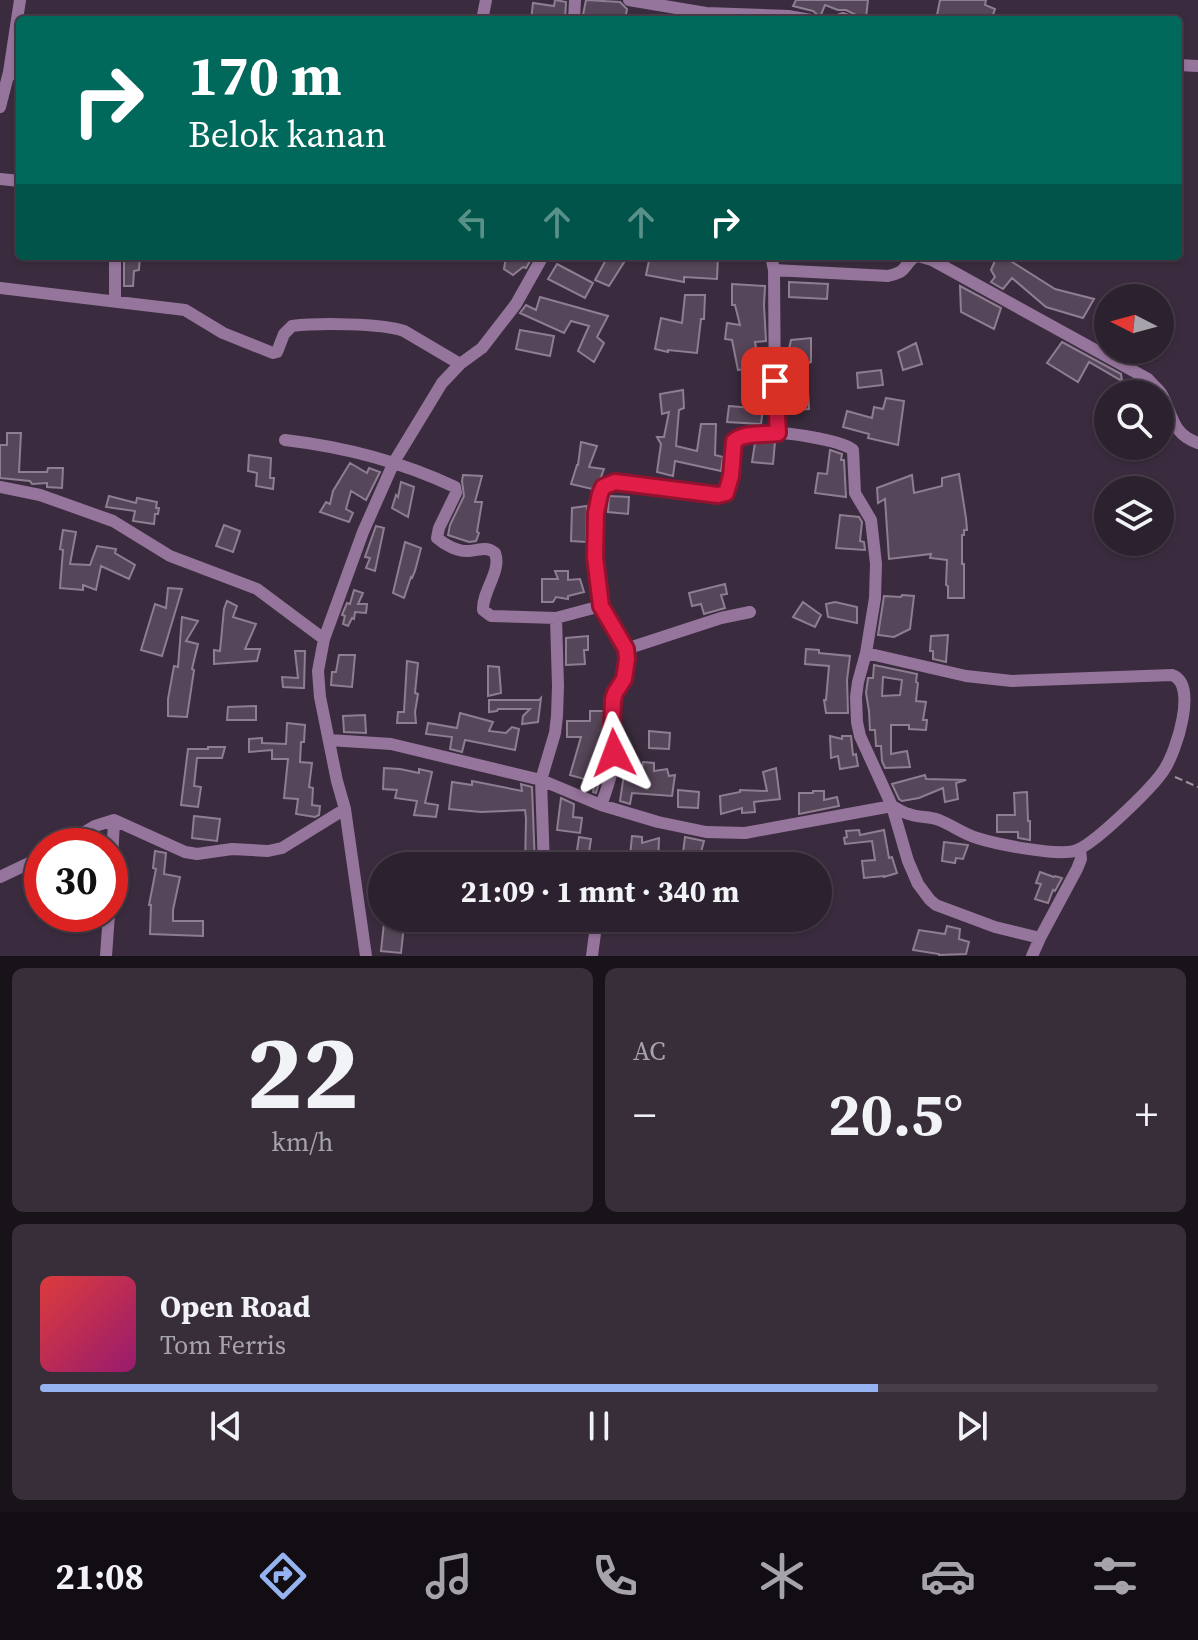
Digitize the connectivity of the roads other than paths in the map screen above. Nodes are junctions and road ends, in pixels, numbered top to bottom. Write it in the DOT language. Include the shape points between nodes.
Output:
graph roads {
  1 [pos="629,0"];
  2 [pos="788,16"];
  3 [pos="16,49"];
  4 [pos="14,74"];
  5 [pos="0,107"];
  6 [pos="115,260"];
  7 [pos="541,260"];
  8 [pos="772,260"];
  9 [pos="912,260"];
  10 [pos="932,260"];
  11 [pos="774,270"];
  12 [pos="0,288"];
  13 [pos="115,301"];
  14 [pos="460,364"];
  15 [pos="778,433"];
  16 [pos="285,440"];
  17 [pos="1198,443"];
  18 [pos="394,462"];
  19 [pos="0,487"];
  20 [pos="601,606"];
  21 [pos="750,612"];
  22 [pos="556,618"];
  23 [pos="324,639"];
  24 [pos="626,649"];
  25 [pos="866,653"];
  26 [pos="329,740"];
  27 [pos="541,780"];
  28 [pos="601,805"];
  29 [pos="892,806"];
  30 [pos="345,809"];
  31 [pos="114,820"];
  32 [pos="92,828"];
  33 [pos="114,828"];
  34 [pos="1080,849"];
  35 [pos="544,852"];
  36 [pos="24,866"];
  37 [pos="0,877"];
  38 [pos="108,932"];
  39 [pos="595,932"];
  40 [pos="1040,938"];
  41 [pos="106,956"];
  42 [pos="366,956"];
  43 [pos="592,956"];
  44 [pos="1032,956"];
  1 -- 2 [label="street" via="706,13"];
  3 -- 4 [label="street"];
  4 -- 5 [label="street"];
  6 -- 13 [label="street"];
  7 -- 14 [label="street" via="482,348"];
  8 -- 11 [label="street"];
  9 -- 11 [label="street" via="888,276"];
  10 -- 17 [label="street" via="1148,379 1181,433"];
  11 -- 15 [label="street"];
  12 -- 13 [label="street"];
  13 -- 14 [label="street" via="189,312 273,353 292,326 397,329"];
  14 -- 18 [label="street" via="435,393"];
  15 -- 20 [label="street" via="734,441 731,476 722,494 615,482 603,487 596,513 595,557"];
  15 -- 25 [label="street" via="853,450 855,493 874,532 875,598"];
  16 -- 18 [label="street"];
  18 -- 22 [label="street" via="457,488 437,538 461,551 487,548 495,553 484,613"];
  18 -- 23 [label="street"];
  19 -- 23 [label="street" via="113,521 170,556 257,589"];
  20 -- 22 [label="street"];
  20 -- 24 [label="street"];
  21 -- 24 [label="street"];
  22 -- 27 [label="street" via="557,716"];
  23 -- 26 [label="street" via="318,671"];
  24 -- 28 [label="street" via="624,679 613,700 615,760"];
  25 -- 29 [label="street" via="856,697 857,722"];
  25 -- 34 [label="street" via="1012,681 1181,678 1191,706 1163,772"];
  26 -- 27 [label="street" via="391,744"];
  26 -- 30 [label="street"];
  27 -- 28 [label="street"];
  27 -- 35 [label="street"];
  28 -- 29 [label="street" via="706,832 745,833"];
  29 -- 34 [label="street" via="1004,845 1063,853"];
  29 -- 40 [label="street" via="908,861 930,900 995,927"];
  30 -- 31 [label="street" via="282,848 268,851 185,852"];
  30 -- 42 [label="street"];
  31 -- 32 [label="street"];
  31 -- 33 [label="street"];
  34 -- 40 [label="street" via="1077,869"];
  36 -- 37 [label="street"];
  38 -- 41 [label="street"];
  39 -- 43 [label="street"];
  40 -- 44 [label="street"];
}
